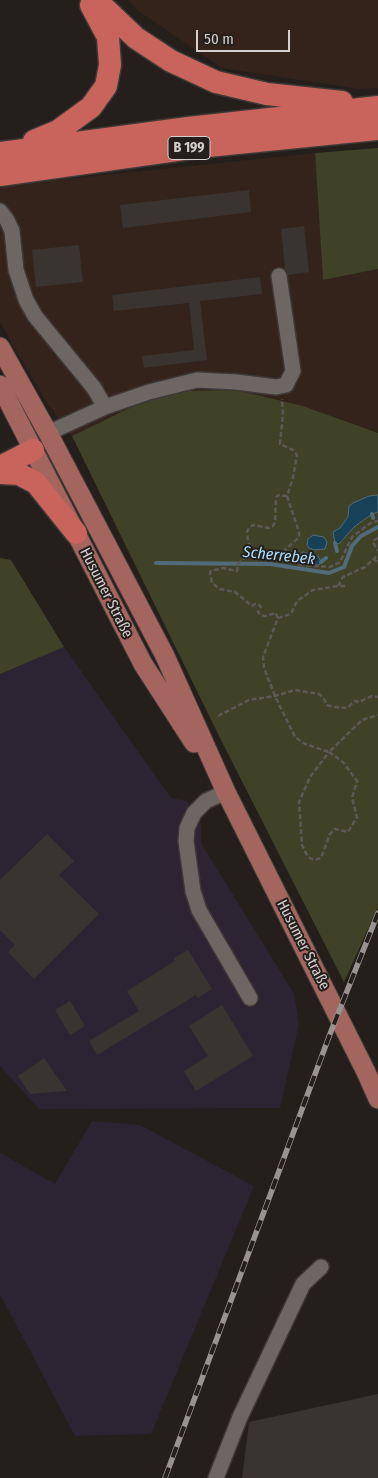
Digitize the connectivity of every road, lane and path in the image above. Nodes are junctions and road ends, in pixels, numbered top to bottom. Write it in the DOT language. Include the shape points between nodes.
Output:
graph roads {
  1 [pos="87,0"];
  2 [pos="96,0"];
  3 [pos="378,106"];
  4 [pos="378,129"];
  5 [pos="4,152"];
  6 [pos="0,175"];
  7 [pos="0,211"];
  8 [pos="279,276"];
  9 [pos="0,346"];
  10 [pos="0,385"];
  11 [pos="276,387"];
  12 [pos="105,407"];
  13 [pos="36,440"];
  14 [pos="0,453"];
  15 [pos="0,467"];
  16 [pos="0,473"];
  17 [pos="287,496"];
  18 [pos="378,521"];
  19 [pos="76,533"];
  20 [pos="378,538"];
  21 [pos="378,551"];
  22 [pos="378,555"];
  23 [pos="374,559"];
  24 [pos="378,562"];
  25 [pos="338,586"];
  26 [pos="345,586"];
  27 [pos="278,618"];
  28 [pos="274,696"];
  29 [pos="378,697"];
  30 [pos="378,715"];
  31 [pos="218,716"];
  32 [pos="329,752"];
  33 [pos="226,792"];
  34 [pos="250,998"];
  35 [pos="378,1099"];
  36 [pos="321,1267"];
  37 [pos="216,1478"];
  1 -- 5 [label="highway" via="108,37 110,65 106,86 91,107 58,131"];
  2 -- 3 [label="highway" via="136,38 171,61 216,82 267,94"];
  3 -- 5 [label="highway, B 199"];
  4 -- 6 [label="highway, B 199" via="198,147"];
  7 -- 12 [label="street" via="12,231 16,270 26,300"];
  8 -- 11 [label="street" via="293,371 286,385"];
  9 -- 13 [label="main road, Husumer Straße"];
  10 -- 13 [label="main road, Husumer Straße"];
  11 -- 12 [label="street" via="197,380"];
  11 -- 17 [label="path" via="282,400 280,444 297,455"];
  12 -- 13 [label="street"];
  13 -- 14 [label="highway"];
  13 -- 15 [label="highway"];
  13 -- 19 [label="main road, Husumer Straße"];
  13 -- 33 [label="main road, Husumer Straße" via="165,656"];
  16 -- 19 [label="highway" via="19,474 36,483"];
  17 -- 18 [label="path" via="299,536 285,550 300,565 330,567 340,562 352,537"];
  17 -- 27 [label="path" via="276,497 273,526 254,525 247,532 251,548 238,564 237,571 226,567 211,571 212,583 220,589 235,592 252,606 258,604 260,614 276,613"];
  19 -- 33 [label="main road, Husumer Straße" via="142,664"];
  20 -- 21 [label="path" via="373,542"];
  22 -- 23 [label="path"];
  23 -- 24 [label="path"];
  23 -- 25 [label="path" via="343,577"];
  25 -- 26 [label="path"];
  25 -- 27 [label="path" via="313,590 297,601 291,614"];
  27 -- 28 [label="path" via="263,657"];
  28 -- 29 [label="path" via="295,690 319,694 327,705 347,708 355,701"];
  28 -- 31 [label="path" via="249,700"];
  28 -- 32 [label="path" via="295,737"];
  30 -- 32 [label="path" via="362,720"];
  32 -- 32 [label="path" via="310,777 299,802 302,845 308,857 314,860 321,858 330,834 335,829 348,832 357,817 352,798 357,780 343,762"];
  33 -- 34 [label="street" via="206,801 194,813 187,828 186,841 199,910"];
  33 -- 35 [label="main road, Husumer Straße"];
  36 -- 37 [label="street" via="303,1284 240,1417"];
}
